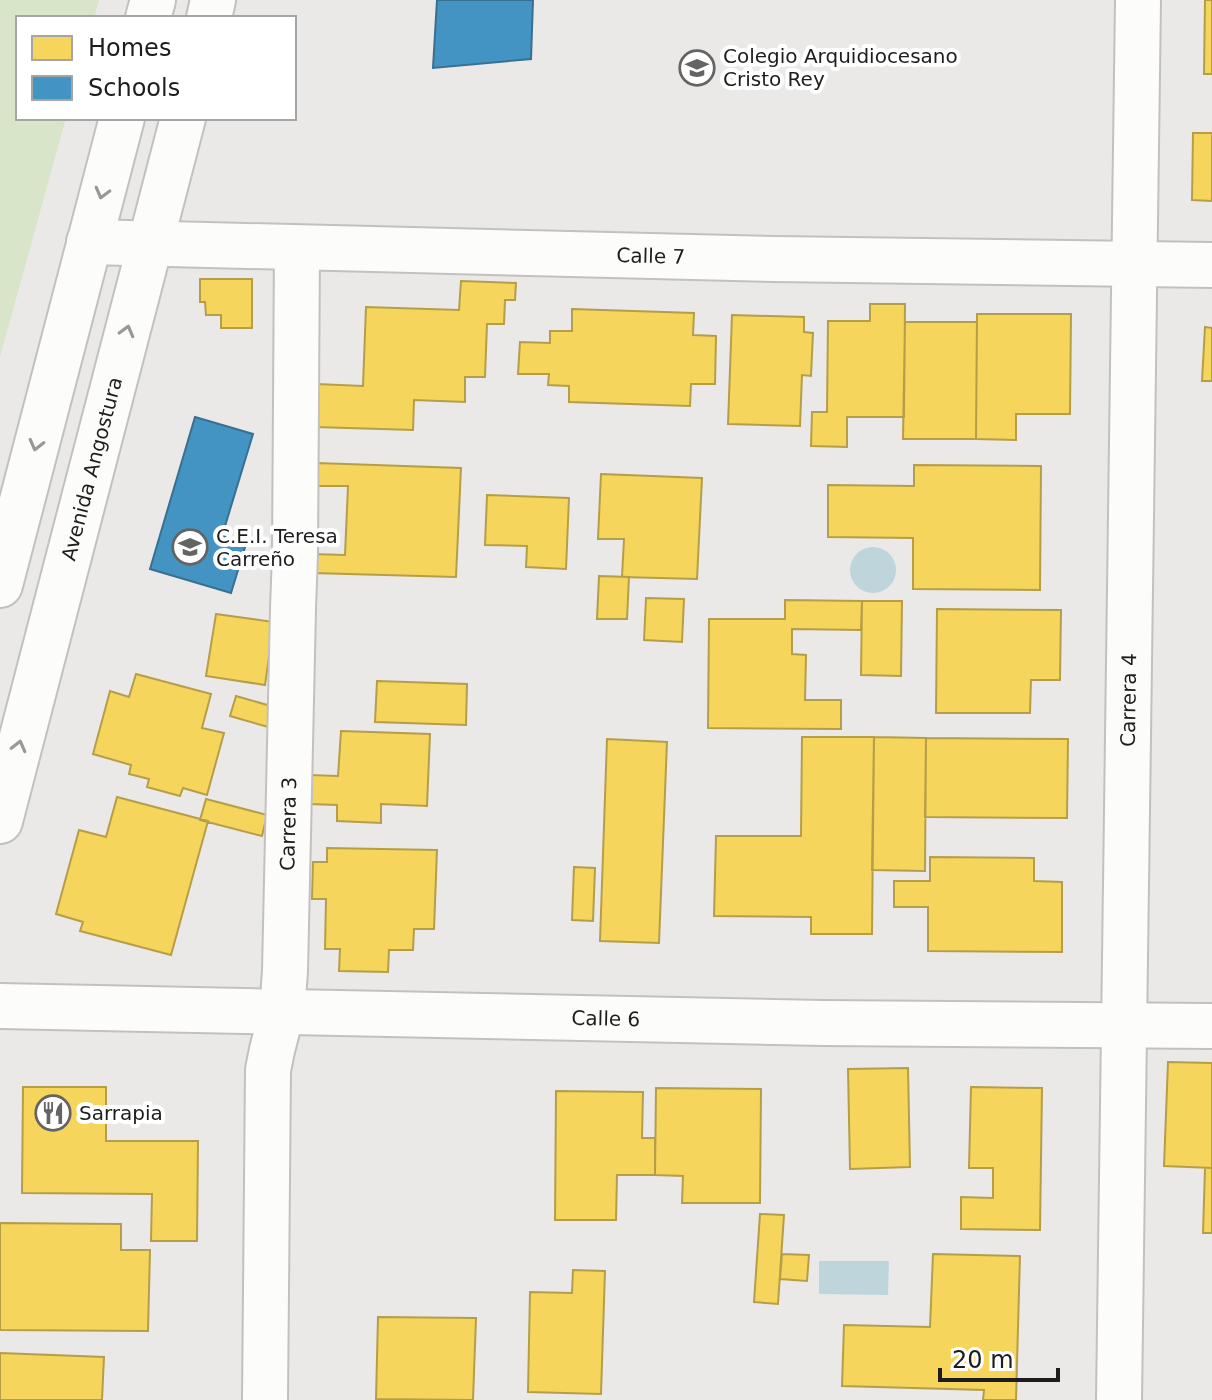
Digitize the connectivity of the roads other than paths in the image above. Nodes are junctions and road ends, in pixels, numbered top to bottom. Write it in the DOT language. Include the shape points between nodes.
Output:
graph roads {
  1 [pos="1138,0"];
  2 [pos="121,120"];
  3 [pos="182,120"];
  4 [pos="89,242"];
  5 [pos="150,244"];
  6 [pos="297,248"];
  7 [pos="1135,264"];
  8 [pos="1212,265"];
  9 [pos="0,585"];
  10 [pos="0,821"];
  11 [pos="0,1006"];
  12 [pos="282,1012"];
  13 [pos="1123,1025"];
  14 [pos="1212,1026"];
  15 [pos="265,1400"];
  16 [pos="1119,1400"];
  1 -- 7 [label="street, Carrera 4"];
  2 -- 4 [label="street, one-way"];
  3 -- 5 [label="street, Avenida Angostura"];
  4 -- 5 [label="street, Calle 7"];
  4 -- 9 [label="street, one-way"];
  5 -- 6 [label="street, Calle 7"];
  10 -- 5 [label="street, Avenida Angostura, one-way"];
  6 -- 7 [label="street, Calle 7"];
  6 -- 12 [label="street, Carrera 3" via="295,554"];
  7 -- 8 [label="street, Calle 7"];
  7 -- 13 [label="street, Carrera 4"];
  11 -- 12 [label="street, Calle 6"];
  12 -- 13 [label="street, Calle 6"];
  12 -- 15 [label="street, Carrera 3" via="268,1070"];
  13 -- 14 [label="street, Calle 6"];
  13 -- 16 [label="street, Carrera 4"];
}
